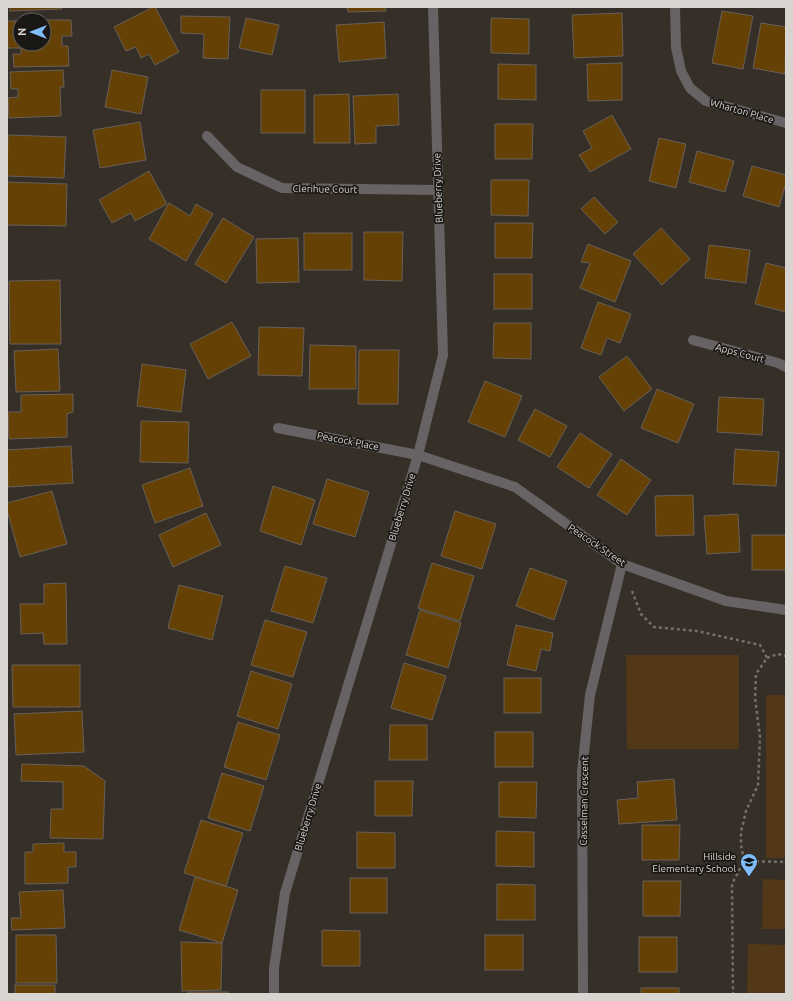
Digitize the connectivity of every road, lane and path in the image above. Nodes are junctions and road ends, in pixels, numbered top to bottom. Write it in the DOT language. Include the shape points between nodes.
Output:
graph roads {
  1 [pos="433,7"];
  2 [pos="675,7"];
  3 [pos="786,123"];
  4 [pos="207,136"];
  5 [pos="438,190"];
  6 [pos="693,340"];
  7 [pos="786,367"];
  8 [pos="278,428"];
  9 [pos="418,455"];
  10 [pos="622,564"];
  11 [pos="786,610"];
  12 [pos="786,656"];
  13 [pos="767,658"];
  14 [pos="744,861"];
  15 [pos="786,862"];
  16 [pos="274,994"];
  17 [pos="583,994"];
  18 [pos="733,994"];
  1 -- 5 [label="street, Blueberry Drive"];
  2 -- 3 [label="street, Wharton Place" via="677,53 681,71 690,88 706,101"];
  4 -- 5 [label="street, Clerihue Court" via="237,167 282,188"];
  5 -- 9 [label="street, Blueberry Drive" via="443,355"];
  6 -- 7 [label="street, Apps Court"];
  8 -- 9 [label="street, Peacock Place"];
  9 -- 10 [label="street, Peacock Street" via="515,487"];
  9 -- 16 [label="street, Blueberry Drive" via="285,893 274,968"];
  10 -- 11 [label="street, Peacock Street" via="726,601"];
  10 -- 13 [label="path" via="641,614 654,627 697,631 760,645"];
  10 -- 17 [label="street, Casselman Crescent" via="590,695 582,772"];
  12 -- 13 [label="path" via="778,654"];
  13 -- 14 [label="path" via="756,674 755,698 760,737 758,785 746,811 741,832"];
  14 -- 15 [label="path"];
  14 -- 18 [label="path" via="732,884"];
}
